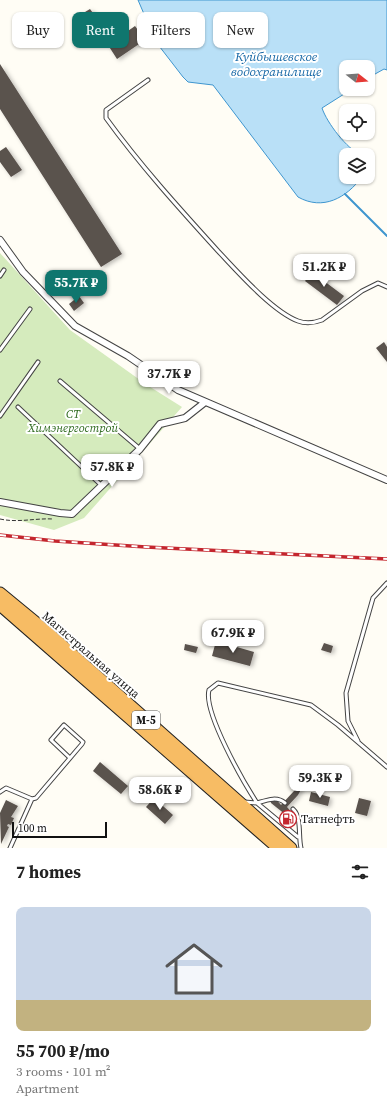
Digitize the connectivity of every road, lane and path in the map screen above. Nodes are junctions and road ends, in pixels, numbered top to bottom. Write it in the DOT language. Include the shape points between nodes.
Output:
graph roads {
  1 [pos="148,80"];
  2 [pos="0,240"];
  3 [pos="4,270"];
  4 [pos="0,276"];
  5 [pos="387,287"];
  6 [pos="30,309"];
  7 [pos="0,350"];
  8 [pos="38,362"];
  9 [pos="60,381"];
  10 [pos="204,403"];
  11 [pos="18,407"];
  12 [pos="0,416"];
  13 [pos="140,449"];
  14 [pos="387,480"];
  15 [pos="101,485"];
  16 [pos="0,502"];
  17 [pos="0,519"];
  18 [pos="58,519"];
  19 [pos="387,583"];
  20 [pos="0,593"];
  21 [pos="0,605"];
  22 [pos="359,742"];
  23 [pos="70,758"];
  24 [pos="387,767"];
  25 [pos="0,792"];
  26 [pos="32,799"];
  27 [pos="237,801"];
  28 [pos="257,803"];
  29 [pos="286,803"];
  30 [pos="293,809"];
  31 [pos="298,837"];
  32 [pos="10,848"];
  33 [pos="278,848"];
  34 [pos="291,848"];
  35 [pos="301,848"];
  1 -- 5 [label="lane" via="106,110 106,118 140,165 237,271 268,300 297,321 314,323 322,320 368,286 378,283"];
  2 -- 10 [label="street" via="23,272 75,326 128,356 178,390"];
  3 -- 4 [label="lane"];
  6 -- 7 [label="lane"];
  8 -- 12 [label="lane"];
  9 -- 13 [label="lane"];
  10 -- 13 [label="street" via="185,418 160,424"];
  10 -- 14 [label="street"];
  11 -- 15 [label="lane"];
  13 -- 15 [label="street"];
  15 -- 16 [label="street" via="72,514"];
  17 -- 18 [label="path"];
  19 -- 22 [label="lane" via="372,598 346,693 348,721"];
  20 -- 27 [label="highway, Магистральная улица / М-5"];
  21 -- 33 [label="highway, Магистральная улица / М-5"];
  22 -- 24 [label="lane"];
  22 -- 28 [label="lane" via="311,705 218,683 209,690 209,703 225,747 242,781"];
  23 -- 23 [label="lane" via="51,740 64,725 82,740 82,744"];
  23 -- 26 [label="lane" via="36,798"];
  25 -- 26 [label="lane" via="6,788"];
  26 -- 32 [label="lane"];
  27 -- 28 [label="lane"];
  27 -- 34 [label="highway, Магистральная улица / М-5"];
  28 -- 29 [label="lane" via="271,799"];
  28 -- 31 [label="lane"];
  30 -- 31 [label="lane" via="299,819"];
  31 -- 35 [label="lane"];
}
